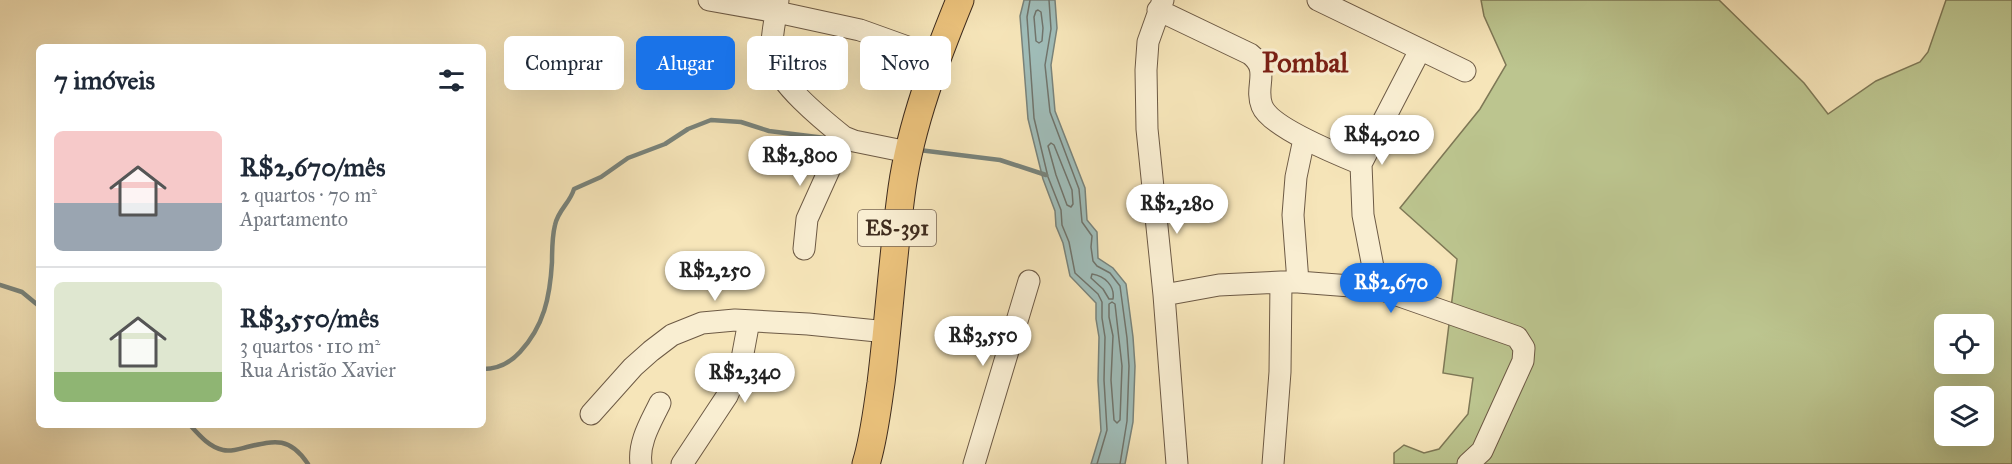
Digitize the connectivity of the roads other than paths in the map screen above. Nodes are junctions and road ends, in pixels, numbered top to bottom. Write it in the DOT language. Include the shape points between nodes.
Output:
graph roads {
  1 [pos="709,0"];
  2 [pos="960,0"];
  3 [pos="1318,0"];
  4 [pos="1160,5"];
  5 [pos="777,6"];
  6 [pos="877,36"];
  7 [pos="946,36"];
  8 [pos="1420,50"];
  9 [pos="1465,71"];
  10 [pos="928,90"];
  11 [pos="844,137"];
  12 [pos="1304,139"];
  13 [pos="908,152"];
  14 [pos="1361,164"];
  15 [pos="804,249"];
  16 [pos="1029,281"];
  17 [pos="1290,282"];
  18 [pos="1377,288"];
  19 [pos="1164,295"];
  20 [pos="749,321"];
  21 [pos="887,332"];
  22 [pos="660,403"];
  23 [pos="591,414"];
  24 [pos="641,464"];
  25 [pos="682,464"];
  26 [pos="866,464"];
  27 [pos="974,464"];
  28 [pos="1177,464"];
  29 [pos="1273,464"];
  30 [pos="1468,464"];
  1 -- 5 [label="street"];
  2 -- 7 [label="main road, ES-391"];
  3 -- 8 [label="street"];
  4 -- 12 [label="street" via="1258,60 1261,105 1266,113"];
  4 -- 19 [label="street" via="1148,42 1146,117"];
  5 -- 6 [label="street"];
  5 -- 11 [label="street" via="771,44 777,70 786,84"];
  8 -- 9 [label="street"];
  8 -- 14 [label="street"];
  10 -- 13 [label="main road, ES-391"];
  11 -- 13 [label="street"];
  11 -- 15 [label="street" via="807,219"];
  12 -- 14 [label="street"];
  12 -- 17 [label="street" via="1296,177"];
  13 -- 21 [label="main road, ES-391"];
  14 -- 18 [label="street" via="1363,215"];
  16 -- 27 [label="street"];
  17 -- 18 [label="street"];
  17 -- 19 [label="street" via="1219,285"];
  17 -- 29 [label="street"];
  18 -- 30 [label="street" via="1501,330 1517,337 1524,348 1523,361 1482,451"];
  19 -- 28 [label="street"];
  20 -- 21 [label="street"];
  20 -- 23 [label="street" via="702,322 672,335 633,367"];
  20 -- 25 [label="street" via="741,364 728,396"];
  21 -- 26 [label="main road, ES-391"];
  22 -- 24 [label="street" via="642,442"];
}
